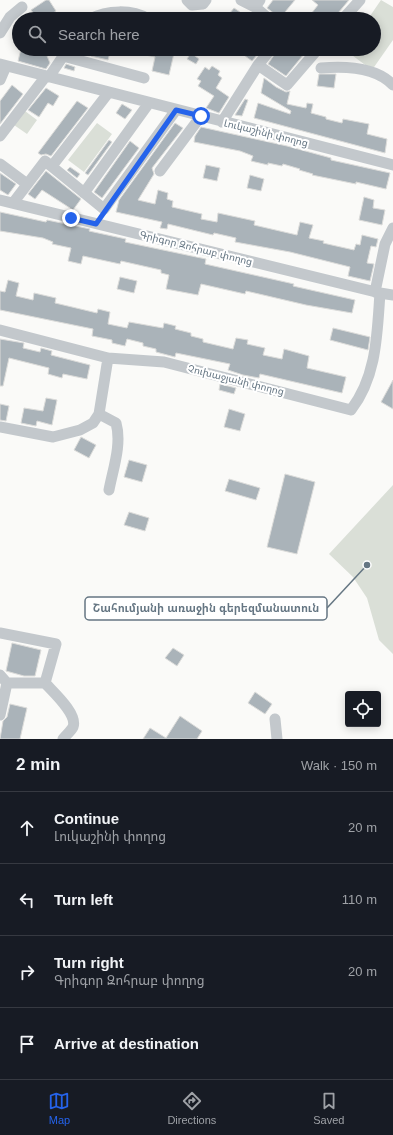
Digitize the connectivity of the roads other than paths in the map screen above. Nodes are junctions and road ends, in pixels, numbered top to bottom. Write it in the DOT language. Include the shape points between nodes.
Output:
graph roads {
  1 [pos="187,0"];
  2 [pos="206,0"];
  3 [pos="240,0"];
  4 [pos="360,0"];
  5 [pos="257,4"];
  6 [pos="22,7"];
  7 [pos="16,12"];
  8 [pos="263,12"];
  9 [pos="350,12"];
  10 [pos="12,15"];
  11 [pos="0,33"];
  12 [pos="63,56"];
  13 [pos="74,56"];
  14 [pos="265,56"];
  15 [pos="312,56"];
  16 [pos="3,65"];
  17 [pos="258,65"];
  18 [pos="321,68"];
  19 [pos="47,76"];
  20 [pos="144,78"];
  21 [pos="0,80"];
  22 [pos="393,85"];
  23 [pos="109,92"];
  24 [pos="149,103"];
  25 [pos="176,110"];
  26 [pos="201,116"];
  27 [pos="222,122"];
  28 [pos="0,136"];
  29 [pos="0,164"];
  30 [pos="393,165"];
  31 [pos="52,166"];
  32 [pos="160,171"];
  33 [pos="27,184"];
  34 [pos="84,192"];
  35 [pos="0,200"];
  36 [pos="13,203"];
  37 [pos="104,209"];
  38 [pos="96,224"];
  39 [pos="393,228"];
  40 [pos="378,293"];
  41 [pos="393,295"];
  42 [pos="0,330"];
  43 [pos="108,358"];
  44 [pos="99,414"];
  45 [pos="0,427"];
  46 [pos="110,490"];
  47 [pos="0,633"];
  48 [pos="4,679"];
  49 [pos="45,683"];
  50 [pos="0,715"];
  51 [pos="275,719"];
  52 [pos="63,739"];
  53 [pos="277,739"];
  1 -- 2 [label="street" via="192,5 203,4"];
  3 -- 5 [label="street"];
  4 -- 9 [label="street"];
  5 -- 8 [label="street"];
  6 -- 7 [label="street"];
  10 -- 11 [label="street"];
  12 -- 19 [label="street"];
  13 -- 20 [label="street"];
  14 -- 17 [label="street"];
  15 -- 17 [label="street" via="287,85"];
  16 -- 19 [label="street, Լուկաշինի փողոց"];
  16 -- 21 [label="street"];
  17 -- 27 [label="street"];
  18 -- 22 [label="street" via="336,67 376,73"];
  19 -- 23 [label="street, Լուկաշինի փողոց"];
  19 -- 28 [label="street"];
  23 -- 24 [label="street, Լուկաշինի փողոց"];
  23 -- 31 [label="street"];
  24 -- 25 [label="street, Լուկաշինի փողոց"];
  24 -- 34 [label="street"];
  25 -- 26 [label="street, Լուկաշինի փողոց"];
  25 -- 37 [label="street"];
  26 -- 27 [label="street, Լուկաշինի փողոց"];
  26 -- 32 [label="street"];
  27 -- 30 [label="street, Լուկաշինի փողոց"];
  29 -- 33 [label="street"];
  31 -- 33 [label="street" via="45,161"];
  31 -- 34 [label="street"];
  33 -- 36 [label="street"];
  34 -- 37 [label="street"];
  35 -- 36 [label="street, Գրիգոր Զոհրաբ փողոց"];
  36 -- 38 [label="street, Գրիգոր Զոհրաբ փողոց"];
  37 -- 38 [label="street"];
  38 -- 40 [label="street, Գրիգոր Զոհրաբ փողոց"];
  39 -- 40 [label="street, Չուխաջյանի փողոց" via="386,244"];
  40 -- 41 [label="street, Գրիգոր Զոհրաբ փողոց"];
  40 -- 43 [label="street, Չուխաջյանի փողոց" via="375,356 362,396 352,410 164,362"];
  42 -- 43 [label="street, Չուխաջյանի փողոց"];
  43 -- 44 [label="street"];
  44 -- 45 [label="street" via="94,423 80,430 53,437"];
  44 -- 46 [label="street" via="116,423 118,430 118,446"];
  47 -- 49 [label="street" via="56,644"];
  48 -- 49 [label="street"];
  48 -- 50 [label="street"];
  49 -- 52 [label="street" via="62,700 74,720 72,728"];
  51 -- 53 [label="street"];
}
